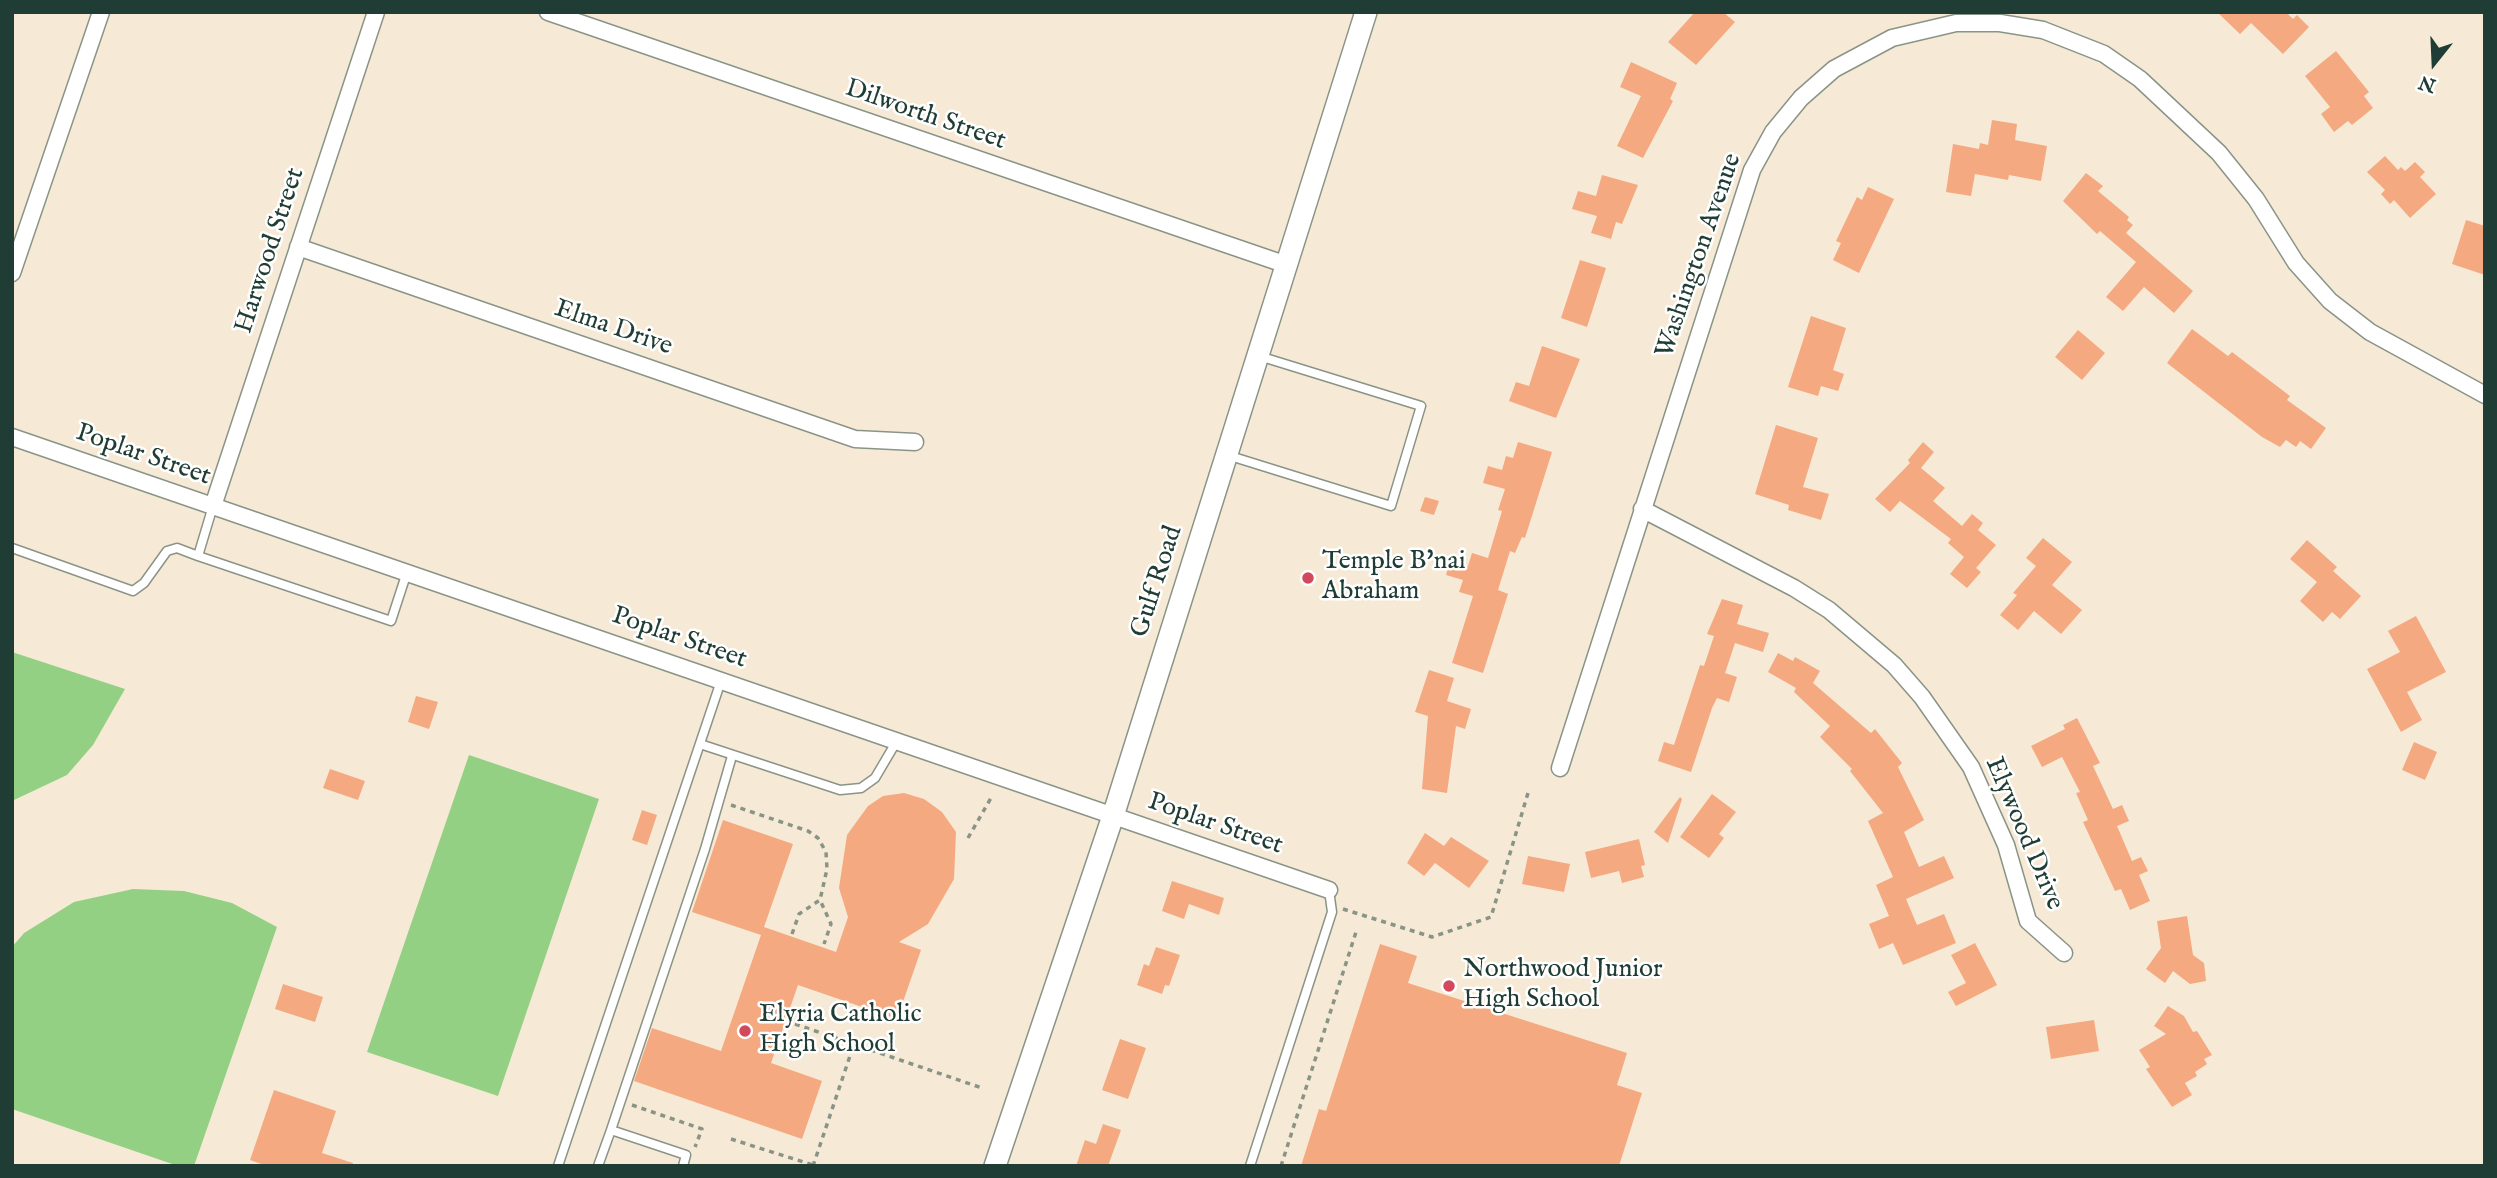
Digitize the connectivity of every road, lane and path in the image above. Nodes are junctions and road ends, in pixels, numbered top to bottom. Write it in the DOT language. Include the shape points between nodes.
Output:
graph roads {
  1 [pos="101,12"];
  2 [pos="376,12"];
  3 [pos="548,12"];
  4 [pos="1366,12"];
  5 [pos="298,247"];
  6 [pos="1287,265"];
  7 [pos="12,273"];
  8 [pos="1258,356"];
  9 [pos="2485,396"];
  10 [pos="12,437"];
  11 [pos="915,442"];
  12 [pos="1227,455"];
  13 [pos="213,506"];
  14 [pos="1642,509"];
  15 [pos="12,548"];
  16 [pos="198,556"];
  17 [pos="407,572"];
  18 [pos="721,679"];
  19 [pos="898,739"];
  20 [pos="700,744"];
  21 [pos="732,756"];
  22 [pos="1560,768"];
  23 [pos="1528,793"];
  24 [pos="991,798"];
  25 [pos="726,803"];
  26 [pos="1113,816"];
  27 [pos="968,838"];
  28 [pos="1331,898"];
  29 [pos="820,900"];
  30 [pos="1356,932"];
  31 [pos="792,934"];
  32 [pos="824,944"];
  33 [pos="2064,953"];
  34 [pos="795,1024"];
  35 [pos="854,1044"];
  36 [pos="982,1088"];
  37 [pos="624,1103"];
  38 [pos="611,1130"];
  39 [pos="731,1139"];
  40 [pos="694,1150"];
  41 [pos="813,1165"];
  42 [pos="558,1166"];
  43 [pos="598,1166"];
  44 [pos="683,1166"];
  45 [pos="995,1166"];
  46 [pos="1250,1166"];
  47 [pos="1281,1166"];
  1 -- 7 [label="street"];
  2 -- 5 [label="street, Harwood Street"];
  3 -- 6 [label="street, Dilworth Street"];
  4 -- 6 [label="street, Gulf Road"];
  5 -- 11 [label="street, Elma Drive" via="855,439"];
  5 -- 13 [label="street, Harwood Street"];
  6 -- 8 [label="street, Gulf Road"];
  8 -- 12 [label="street, Gulf Road"];
  8 -- 12 [label="lane" via="1421,406 1391,506"];
  9 -- 14 [label="street, Washington Avenue" via="2370,331 2330,301 2296,264 2227,161 2123,66 2085,44 2043,30 2000,23 1956,23 1913,31 1852,57 1801,98 1773,132 1740,199"];
  10 -- 13 [label="street, Poplar Street"];
  12 -- 26 [label="street, Gulf Road"];
  13 -- 16 [label="lane"];
  13 -- 17 [label="street, Poplar Street"];
  14 -- 22 [label="street, Washington Avenue"];
  14 -- 33 [label="street, Elywood Drive" via="1794,587 1894,665 1971,767 2006,845 2028,921"];
  15 -- 16 [label="lane" via="133,591 167,551 177,548"];
  16 -- 17 [label="lane" via="391,621"];
  17 -- 18 [label="street, Poplar Street"];
  18 -- 19 [label="street, Poplar Street"];
  18 -- 20 [label="lane"];
  19 -- 21 [label="lane" via="875,778 861,788 840,790"];
  19 -- 26 [label="street, Poplar Street"];
  20 -- 21 [label="lane"];
  20 -- 42 [label="lane"];
  21 -- 38 [label="lane"];
  23 -- 28 [label="path" via="1490,917 1432,937"];
  24 -- 27 [label="path"];
  25 -- 29 [label="path" via="818,838 826,852 827,869"];
  26 -- 28 [label="street, Poplar Street"];
  26 -- 45 [label="street, Gulf Road"];
  28 -- 46 [label="lane"];
  29 -- 31 [label="path" via="799,914"];
  29 -- 32 [label="path" via="831,924"];
  30 -- 47 [label="path"];
  34 -- 35 [label="path"];
  35 -- 36 [label="path"];
  35 -- 41 [label="path"];
  37 -- 40 [label="path" via="702,1129"];
  38 -- 43 [label="lane"];
  38 -- 44 [label="lane" via="687,1155"];
  39 -- 41 [label="path"];
}
